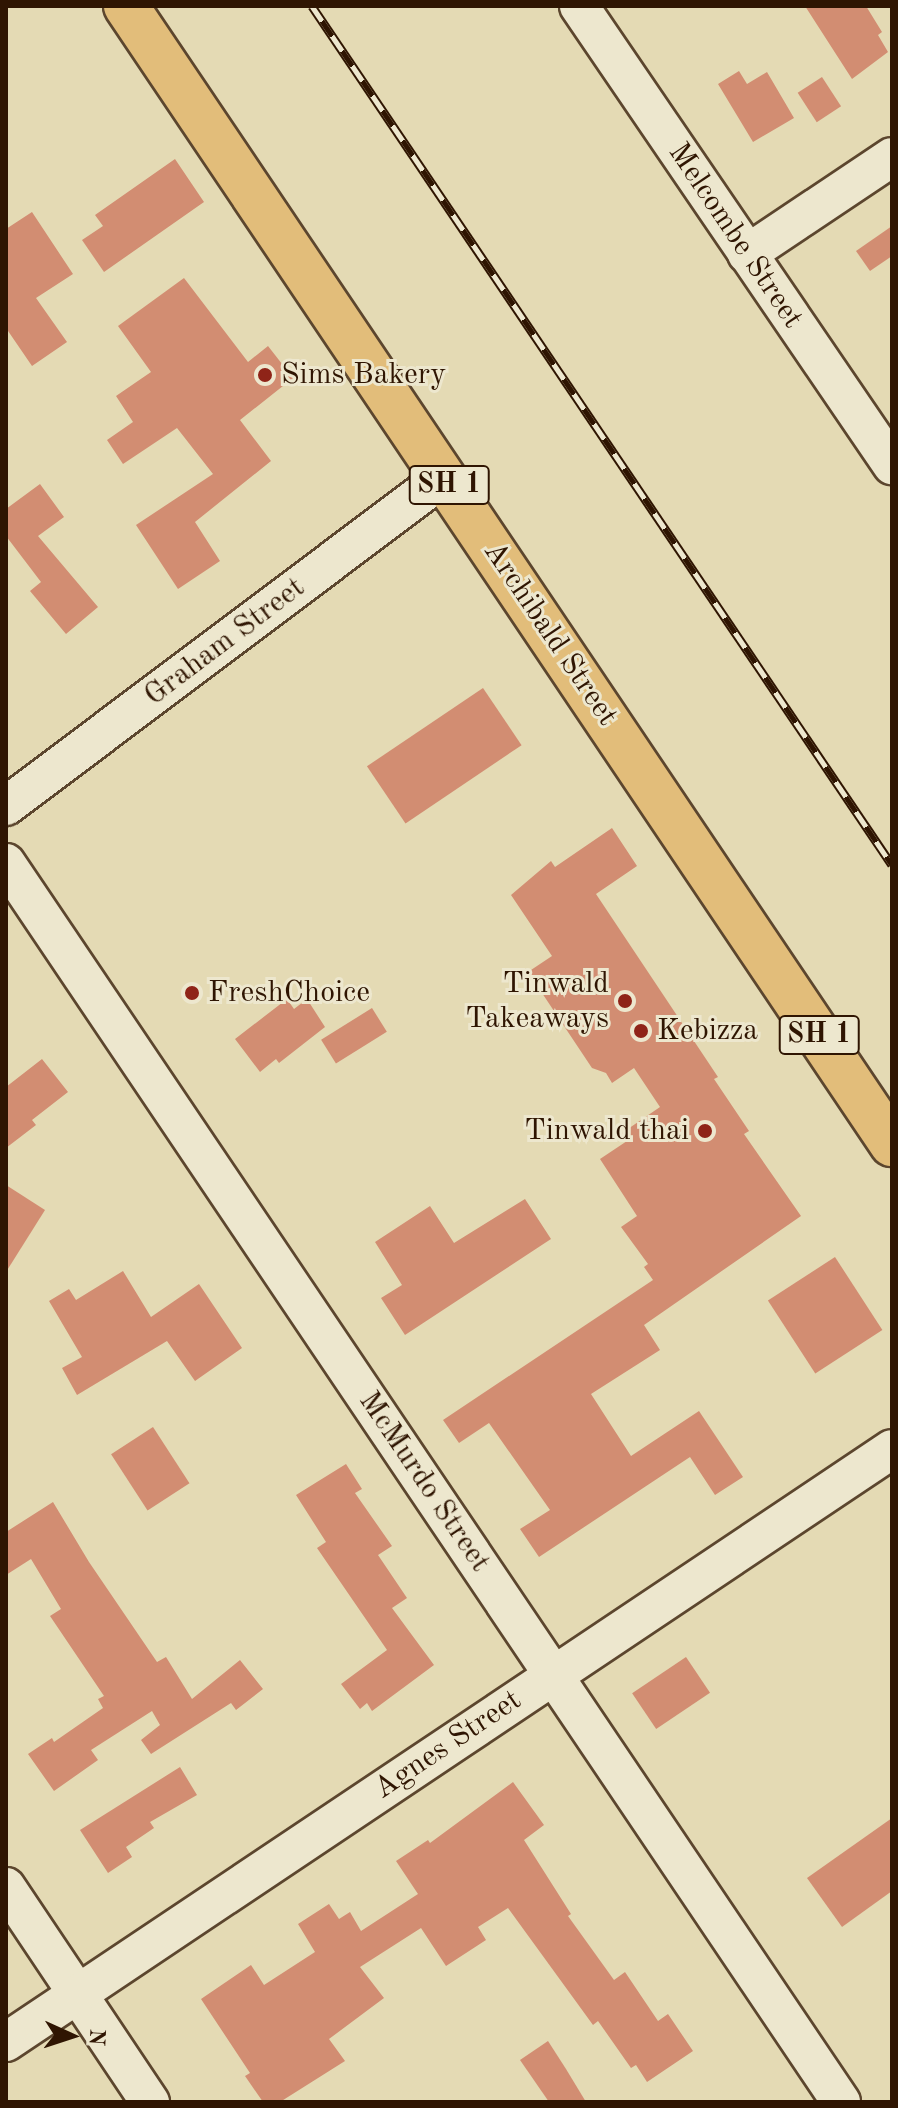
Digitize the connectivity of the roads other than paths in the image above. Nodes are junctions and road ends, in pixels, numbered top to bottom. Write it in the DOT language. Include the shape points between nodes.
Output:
graph roads {
  1 [pos="126,6"];
  2 [pos="579,6"];
  3 [pos="892,157"];
  4 [pos="747,254"];
  5 [pos="892,465"];
  6 [pos="444,477"];
  7 [pos="6,806"];
  8 [pos="6,863"];
  9 [pos="892,1144"];
  10 [pos="892,1449"];
  11 [pos="554,1674"];
  12 [pos="6,1887"];
  13 [pos="78,1994"];
  14 [pos="6,2042"];
  15 [pos="150,2102"];
  16 [pos="841,2102"];
  1 -- 6 [label="highway, Archibald Street / SH 1"];
  2 -- 4 [label="street, Melcombe Street"];
  3 -- 4 [label="street"];
  4 -- 5 [label="street, Melcombe Street"];
  6 -- 7 [label="street, Graham Street"];
  6 -- 9 [label="highway, Archibald Street / SH 1"];
  8 -- 11 [label="street, McMurdo Street"];
  10 -- 11 [label="street, Agnes Street"];
  11 -- 13 [label="street, Agnes Street"];
  11 -- 16 [label="street, McMurdo Street"];
  12 -- 13 [label="street"];
  13 -- 14 [label="street, Agnes Street"];
  13 -- 15 [label="street"];
}
